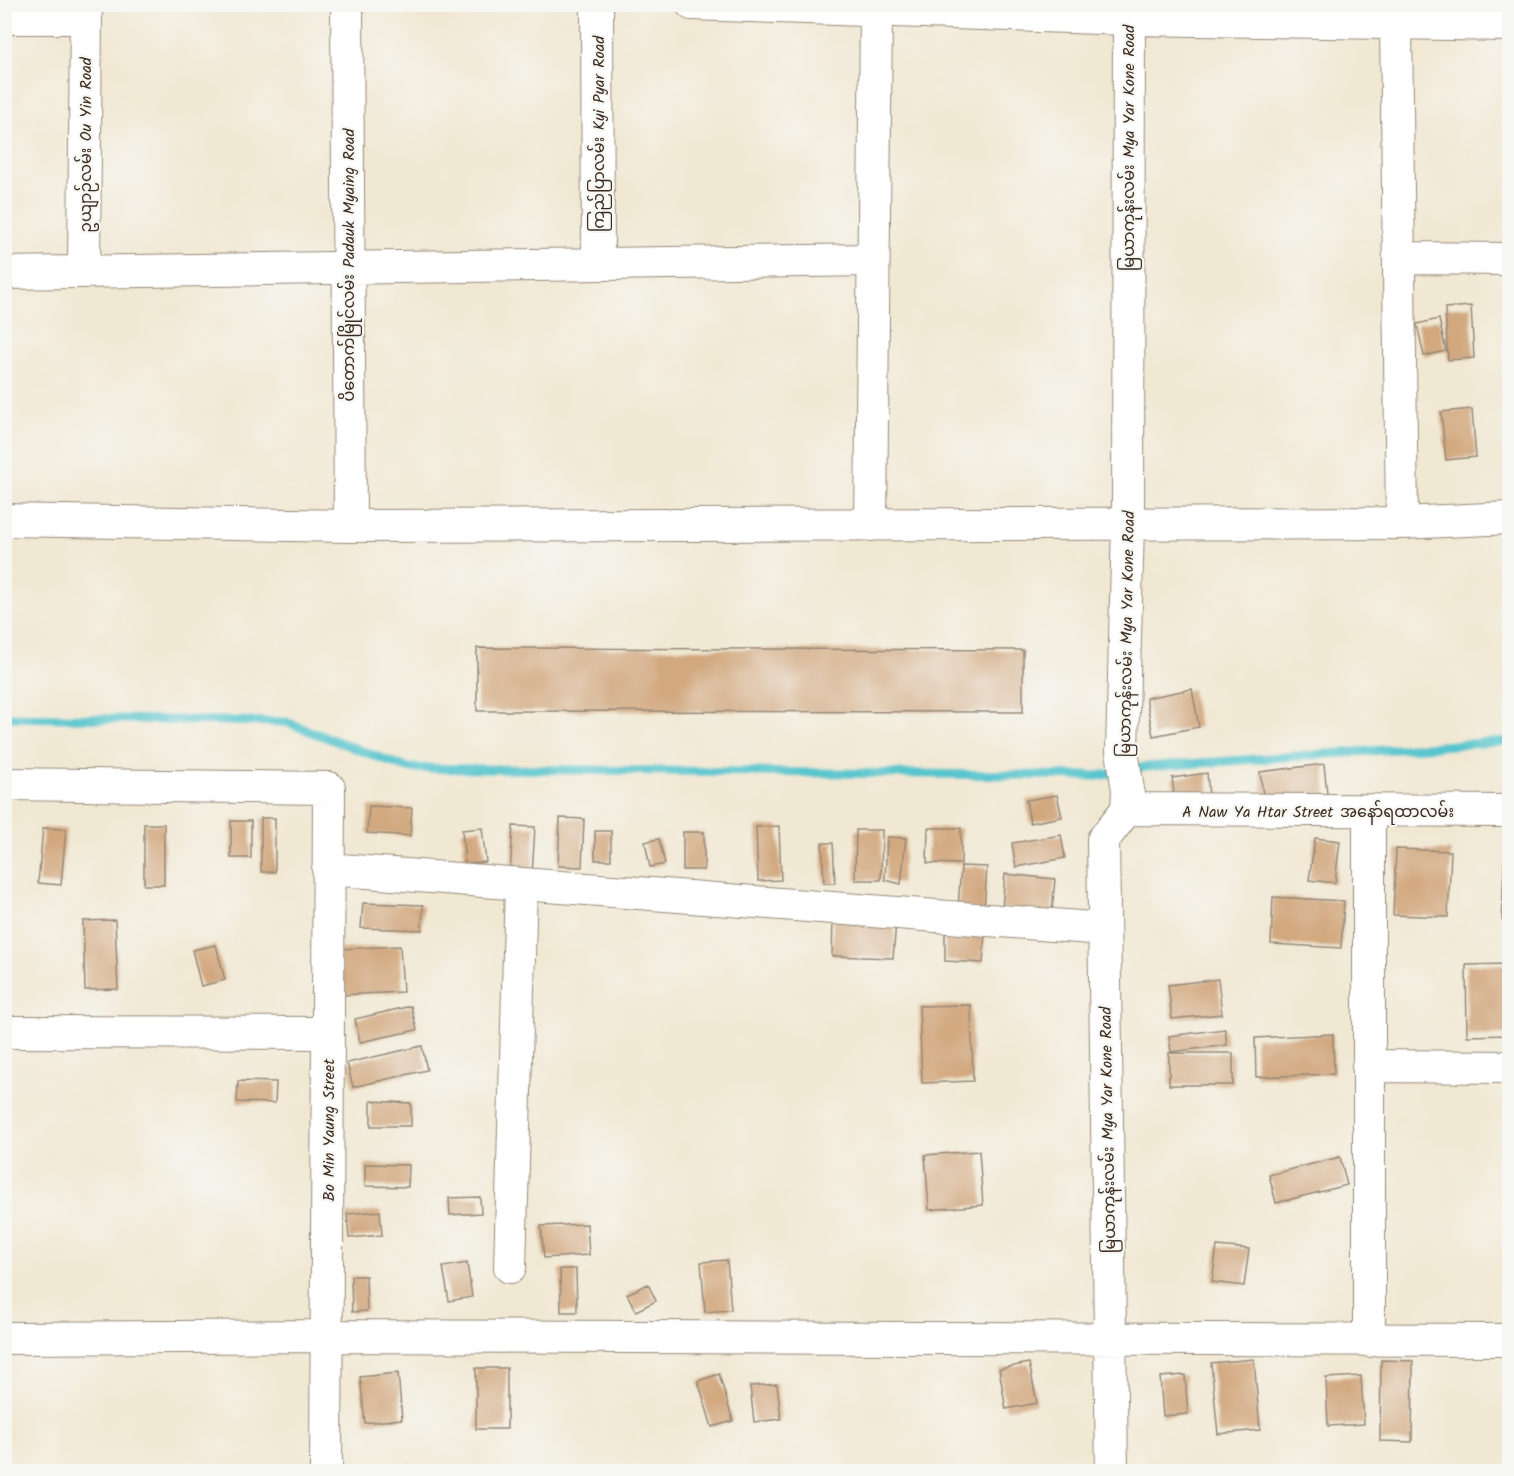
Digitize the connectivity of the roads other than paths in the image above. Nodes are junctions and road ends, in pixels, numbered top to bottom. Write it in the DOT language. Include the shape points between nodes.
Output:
graph roads {
  1 [pos="347,4"];
  2 [pos="597,4"];
  3 [pos="692,4"];
  4 [pos="86,11"];
  5 [pos="876,11"];
  6 [pos="1129,12"];
  7 [pos="4,18"];
  8 [pos="1396,23"];
  9 [pos="1509,25"];
  10 [pos="1399,258"];
  11 [pos="1509,259"];
  12 [pos="873,260"];
  13 [pos="598,264"];
  14 [pos="347,268"];
  15 [pos="84,272"];
  16 [pos="4,273"];
  17 [pos="1509,518"];
  18 [pos="4,520"];
  19 [pos="1402,523"];
  20 [pos="1128,524"];
  21 [pos="871,525"];
  22 [pos="350,526"];
  23 [pos="4,784"];
  24 [pos="1127,799"];
  25 [pos="1509,811"];
  26 [pos="1369,812"];
  27 [pos="328,869"];
  28 [pos="521,885"];
  29 [pos="1104,929"];
  30 [pos="4,1032"];
  31 [pos="328,1033"];
  32 [pos="1368,1066"];
  33 [pos="1509,1067"];
  34 [pos="510,1267"];
  35 [pos="327,1336"];
  36 [pos="4,1338"];
  37 [pos="1110,1339"];
  38 [pos="1509,1340"];
  39 [pos="1369,1341"];
  40 [pos="326,1472"];
  41 [pos="1113,1472"];
  1 -- 14 [label="street, ပိတောက်မြိုင်လမ်း Padauk Myaing Road"];
  2 -- 13 [label="street, ကြည်ပြာလမ်း Kyi Pyar Road"];
  3 -- 5 [label="street"];
  4 -- 7 [label="street, ဥယျာဉ်လမ်း Ou Yin Road"];
  4 -- 15 [label="street, ဥယျာဉ်လမ်း Ou Yin Road"];
  5 -- 6 [label="street"];
  5 -- 12 [label="street"];
  6 -- 8 [label="street"];
  6 -- 20 [label="street, မြယာကုန်းလမ်း Mya Yar Kone Road"];
  8 -- 9 [label="street"];
  8 -- 10 [label="street"];
  10 -- 11 [label="street"];
  10 -- 19 [label="street"];
  12 -- 13 [label="street"];
  12 -- 21 [label="street"];
  13 -- 14 [label="street"];
  14 -- 15 [label="street"];
  14 -- 22 [label="street, ပိတောက်မြိုင်လမ်း Padauk Myaing Road"];
  15 -- 16 [label="street"];
  17 -- 19 [label="street"];
  18 -- 22 [label="street"];
  19 -- 20 [label="street"];
  20 -- 21 [label="street"];
  20 -- 24 [label="street, မြယာကုန်းလမ်း Mya Yar Kone Road" via="1122,751"];
  21 -- 22 [label="street"];
  23 -- 27 [label="street, Bo Min Yaung Street" via="329,788"];
  24 -- 26 [label="street, A Naw Ya Htar Street အနော်ရထာလမ်း"];
  24 -- 29 [label="street, မြယာကုန်းလမ်း Mya Yar Kone Road" via="1102,840"];
  25 -- 26 [label="street, A Naw Ya Htar Street အနော်ရထာလမ်း"];
  26 -- 32 [label="street"];
  27 -- 28 [label="street"];
  27 -- 31 [label="street, Bo Min Yaung Street"];
  28 -- 29 [label="street"];
  28 -- 34 [label="street"];
  29 -- 37 [label="street, မြယာကုန်းလမ်း Mya Yar Kone Road"];
  30 -- 31 [label="street"];
  31 -- 35 [label="street, Bo Min Yaung Street"];
  32 -- 33 [label="street"];
  32 -- 39 [label="street"];
  35 -- 36 [label="street"];
  35 -- 37 [label="street"];
  35 -- 40 [label="street, Bo Min Yaung Street"];
  37 -- 39 [label="street"];
  37 -- 41 [label="street, မြယာကုန်းလမ်း Mya Yar Kone Road"];
  38 -- 39 [label="street"];
}
